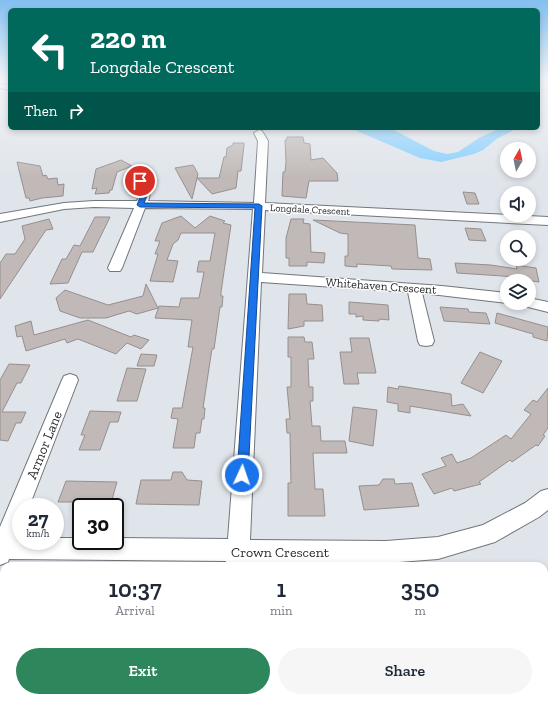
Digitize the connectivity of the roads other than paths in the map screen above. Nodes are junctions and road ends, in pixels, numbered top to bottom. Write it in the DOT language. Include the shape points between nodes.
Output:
graph roads {
  1 [pos="259,133"];
  2 [pos="140,181"];
  3 [pos="140,205"];
  4 [pos="259,206"];
  5 [pos="0,218"];
  6 [pos="548,220"];
  7 [pos="115,268"];
  8 [pos="254,277"];
  9 [pos="414,288"];
  10 [pos="500,297"];
  11 [pos="536,304"];
  12 [pos="548,307"];
  13 [pos="426,341"];
  14 [pos="70,380"];
  15 [pos="548,498"];
  16 [pos="1,550"];
  17 [pos="237,559"];
  1 -- 4 [label="street" via="264,141"];
  2 -- 3 [label="street" via="145,189 145,195"];
  3 -- 4 [label="street, Longdale Crescent"];
  3 -- 5 [label="street, Longdale Crescent" via="64,206"];
  3 -- 7 [label="street"];
  4 -- 6 [label="street, Longdale Crescent"];
  4 -- 8 [label="street"];
  8 -- 9 [label="street, Whitehaven Crescent"];
  8 -- 17 [label="street"];
  9 -- 10 [label="street, Whitehaven Crescent"];
  9 -- 13 [label="street"];
  11 -- 12 [label="street"];
  14 -- 16 [label="street, Armor Lane"];
  15 -- 17 [label="street, Crown Crescent" via="487,535 438,548"];
  16 -- 17 [label="street, Crown Crescent"];
}
